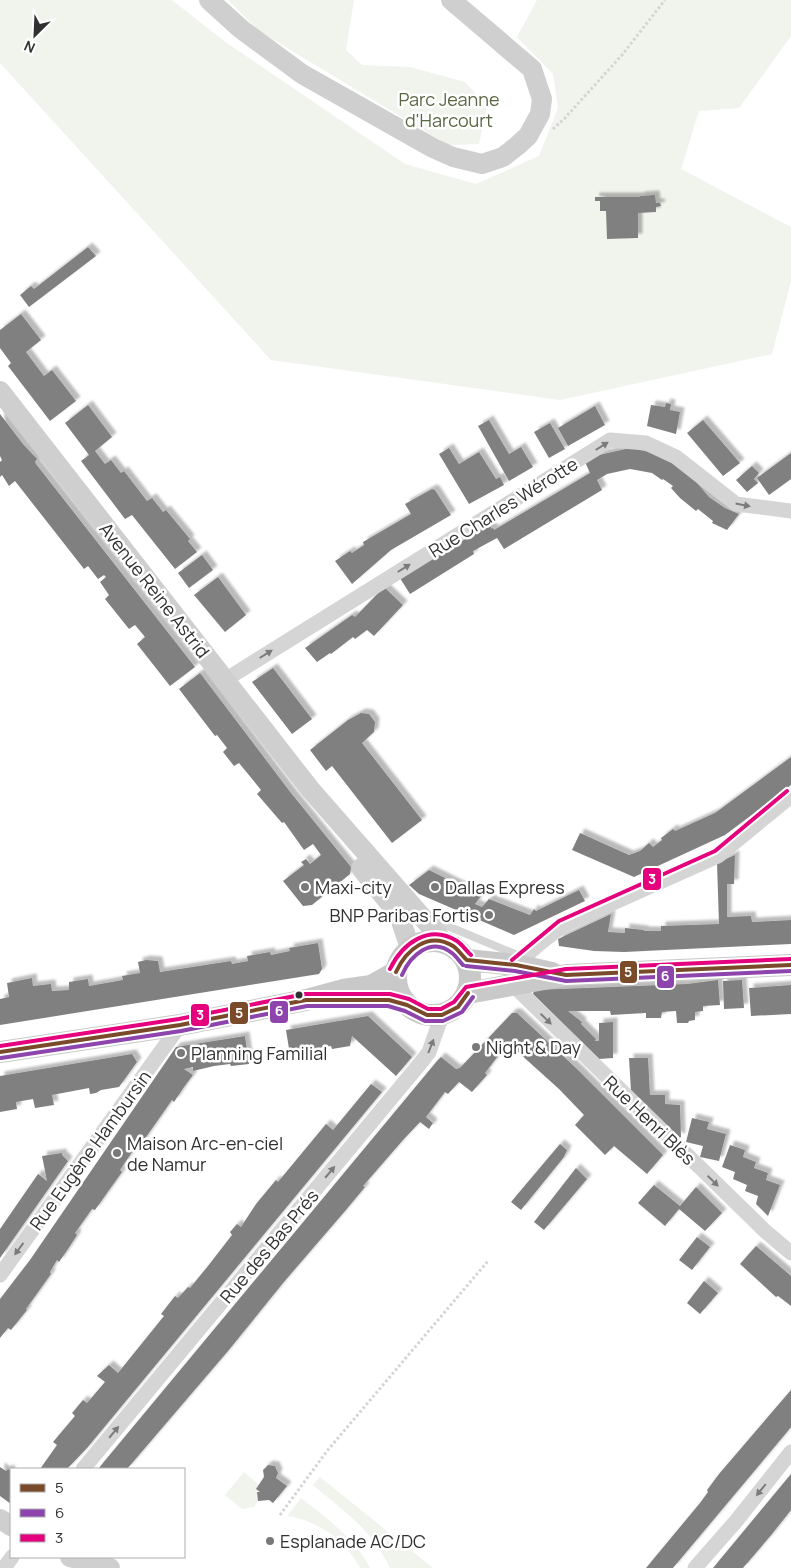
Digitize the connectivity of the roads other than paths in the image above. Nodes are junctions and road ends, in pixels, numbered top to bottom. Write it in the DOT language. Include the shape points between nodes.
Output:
graph roads {
  1 [pos="209,0"];
  2 [pos="451,0"];
  3 [pos="0,391"];
  4 [pos="791,511"];
  5 [pos="225,680"];
  6 [pos="310,789"];
  7 [pos="791,796"];
  8 [pos="422,919"];
  9 [pos="444,942"];
  10 [pos="410,948"];
  11 [pos="467,960"];
  12 [pos="791,965"];
  13 [pos="517,969"];
  14 [pos="396,972"];
  15 [pos="468,993"];
  16 [pos="306,1000"];
  17 [pos="407,1005"];
  18 [pos="442,1015"];
  19 [pos="180,1024"];
  20 [pos="0,1052"];
  21 [pos="791,1253"];
  22 [pos="0,1275"];
  23 [pos="791,1452"];
  24 [pos="84,1468"];
  25 [pos="74,1558"];
  26 [pos="110,1568"];
  27 [pos="695,1568"];
  1 -- 2 [label="main road" via="241,29 302,74 453,157 482,164 503,157 528,136 540,114 542,99 532,69"];
  3 -- 5 [label="main road, Avenue Reine Astrid"];
  5 -- 4 [label="street, Rue Charles Wérotte, one-way" via="610,440 646,443 676,456 736,504"];
  5 -- 6 [label="main road, Avenue Reine Astrid"];
  6 -- 8 [label="main road, Avenue Reine Astrid"];
  6 -- 10 [label="main road, Avenue Reine Astrid" via="361,867 399,915"];
  7 -- 13 [label="street" via="718,856 562,926"];
  8 -- 9 [label="main road, Avenue Reine Astrid"];
  8 -- 13 [label="lane" via="429,918"];
  9 -- 10 [label="main road" via="422,942"];
  9 -- 11 [label="main road"];
  10 -- 14 [label="main road" via="400,960"];
  11 -- 13 [label="main road"];
  11 -- 15 [label="main road" via="471,977"];
  12 -- 13 [label="main road" via="566,975"];
  13 -- 15 [label="main road"];
  13 -- 21 [label="street, Rue Henri Blès, one-way" via="765,1231"];
  14 -- 16 [label="main road" via="370,986"];
  14 -- 17 [label="main road" via="398,990"];
  15 -- 18 [label="main road" via="458,1007"];
  16 -- 17 [label="main road" via="372,999"];
  16 -- 19 [label="main road"];
  17 -- 18 [label="main road" via="427,1015"];
  24 -- 18 [label="street, Rue des Bas Prés, one-way" via="423,1060"];
  19 -- 20 [label="main road"];
  19 -- 22 [label="street, Rue Eugène Hambursin, one-way"];
  23 -- 27 [label="street, one-way"];
  25 -- 26 [label="main road"];
}
